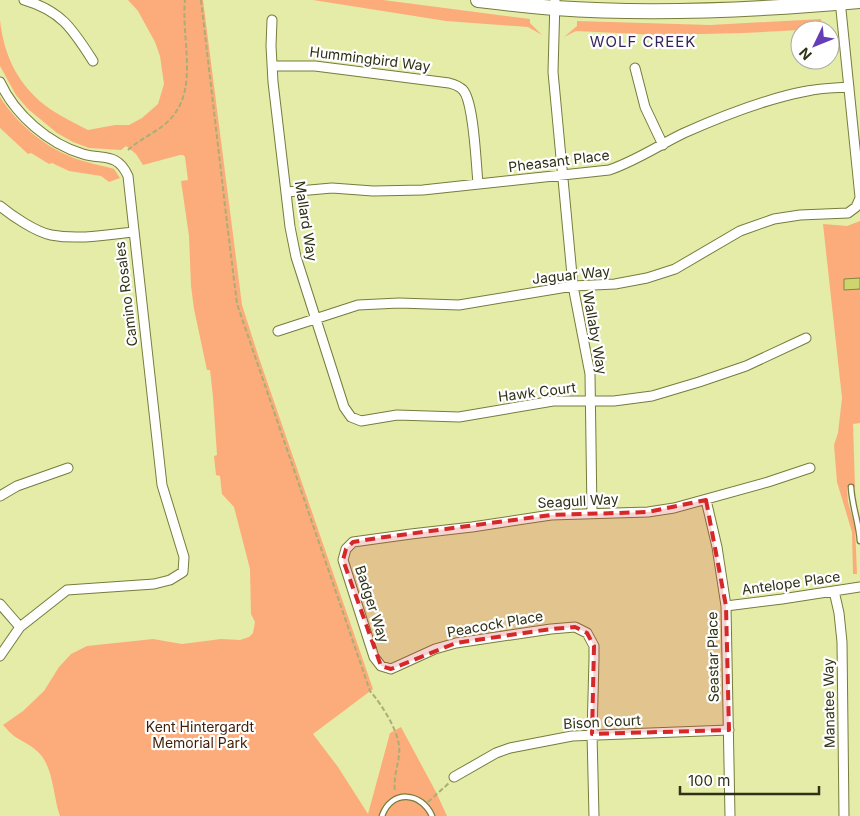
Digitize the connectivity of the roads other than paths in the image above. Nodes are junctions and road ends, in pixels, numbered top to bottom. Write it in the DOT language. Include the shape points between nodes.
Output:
graph roads {
  1 [pos="24,0"];
  2 [pos="478,0"];
  3 [pos="840,1"];
  4 [pos="860,1"];
  5 [pos="555,4"];
  6 [pos="272,20"];
  7 [pos="93,61"];
  8 [pos="272,66"];
  9 [pos="635,68"];
  10 [pos="0,82"];
  11 [pos="849,87"];
  12 [pos="663,145"];
  13 [pos="563,176"];
  14 [pos="478,184"];
  15 [pos="287,192"];
  16 [pos="860,198"];
  17 [pos="0,206"];
  18 [pos="133,232"];
  19 [pos="574,286"];
  20 [pos="316,318"];
  21 [pos="278,331"];
  22 [pos="806,338"];
  23 [pos="590,400"];
  24 [pos="351,417"];
  25 [pos="68,468"];
  26 [pos="810,468"];
  27 [pos="851,487"];
  28 [pos="0,496"];
  29 [pos="706,500"];
  30 [pos="592,513"];
  31 [pos="860,541"];
  32 [pos="346,549"];
  33 [pos="860,587"];
  34 [pos="834,592"];
  35 [pos="0,604"];
  36 [pos="726,606"];
  37 [pos="20,627"];
  38 [pos="0,656"];
  39 [pos="381,666"];
  40 [pos="729,730"];
  41 [pos="592,734"];
  42 [pos="454,777"];
  43 [pos="382,816"];
  44 [pos="432,816"];
  45 [pos="594,816"];
  46 [pos="730,816"];
  47 [pos="844,816"];
  1 -- 7 [label="street" via="38,4 62,19 73,29"];
  2 -- 5 [label="main road"];
  3 -- 4 [label="main road"];
  3 -- 5 [label="main road" via="720,11 636,11"];
  3 -- 11 [label="street"];
  5 -- 13 [label="street, Wallaby Way" via="552,72"];
  6 -- 8 [label="street, Mallard Way"];
  8 -- 14 [label="street, Hummingbird Way" via="308,66 449,82 463,89 469,103"];
  8 -- 15 [label="street, Mallard Way"];
  9 -- 12 [label="street" via="645,107"];
  10 -- 18 [label="street, Camino Rosales" via="14,104 39,131 83,154 115,160 123,166 128,176"];
  11 -- 12 [label="street, Pheasant Place" via="810,90 777,98 703,125"];
  11 -- 16 [label="street"];
  12 -- 13 [label="street, Pheasant Place" via="616,168"];
  13 -- 14 [label="street, Pheasant Place"];
  13 -- 19 [label="street, Wallaby Way"];
  14 -- 15 [label="street, Pheasant Place" via="423,190 332,188"];
  15 -- 20 [label="street, Mallard Way" via="296,257"];
  16 -- 19 [label="street, Jaguar Way" via="848,213 774,219 740,231 674,269 647,278"];
  17 -- 18 [label="street" via="17,219 50,235 93,237"];
  18 -- 37 [label="street, Camino Rosales" via="162,485 184,556 183,572 154,584 67,590"];
  19 -- 20 [label="street, Jaguar Way" via="459,305 373,303"];
  19 -- 23 [label="street, Wallaby Way" via="590,374"];
  20 -- 21 [label="street, Jaguar Way"];
  20 -- 24 [label="street, Mallard Way" via="344,407"];
  22 -- 23 [label="street, Hawk Court" via="746,366 652,396 614,401"];
  23 -- 24 [label="street, Hawk Court" via="552,402 459,417 397,415 361,421"];
  23 -- 30 [label="street, Wallaby Way"];
  25 -- 28 [label="street" via="17,486"];
  26 -- 29 [label="street, Seagull Way"];
  27 -- 31 [label="lane"];
  29 -- 30 [label="street, Seagull Way" via="648,512"];
  29 -- 36 [label="street, Seastar Place"];
  30 -- 32 [label="street, Seagull Way" via="551,515 378,538 353,542"];
  32 -- 39 [label="street, Badger Way" via="343,560 374,657"];
  33 -- 34 [label="street, Antelope Place"];
  34 -- 36 [label="street, Antelope Place"];
  34 -- 47 [label="street, Manatee Way" via="842,642"];
  35 -- 37 [label="street"];
  36 -- 40 [label="street, Seastar Place"];
  37 -- 38 [label="street"];
  39 -- 41 [label="street, Peacock Place" via="390,669 456,643 575,628 587,633 594,646"];
  40 -- 41 [label="street, Bison Court"];
  40 -- 46 [label="street, Seastar Place"];
  41 -- 42 [label="street, Bison Court" via="510,748"];
  41 -- 45 [label="street"];
  43 -- 44 [label="lane" via="385,808 396,799 409,797 425,805"];
}
